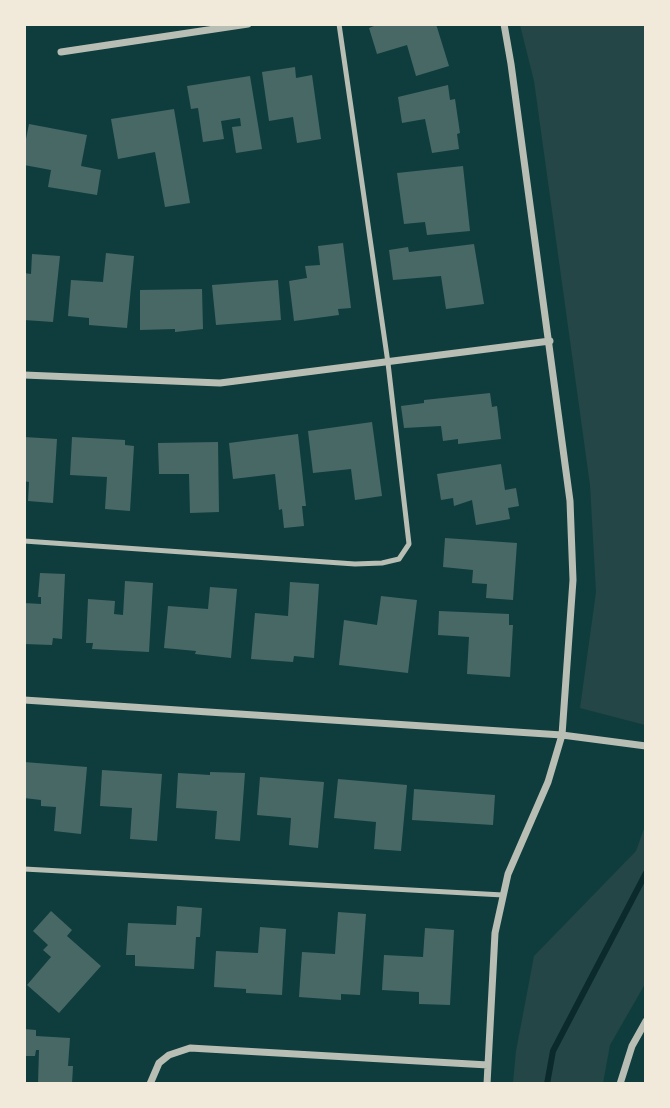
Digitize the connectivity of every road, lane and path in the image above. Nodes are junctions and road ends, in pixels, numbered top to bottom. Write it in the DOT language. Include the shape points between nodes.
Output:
graph roads {
  1 [pos="248,24"];
  2 [pos="339,24"];
  3 [pos="503,24"];
  4 [pos="61,52"];
  5 [pos="550,341"];
  6 [pos="388,363"];
  7 [pos="24,375"];
  8 [pos="24,541"];
  9 [pos="24,700"];
  10 [pos="562,735"];
  11 [pos="646,746"];
  12 [pos="24,869"];
  13 [pos="503,895"];
  14 [pos="646,1021"];
  15 [pos="488,1065"];
  16 [pos="150,1083"];
  17 [pos="487,1083"];
  18 [pos="620,1083"];
  1 -- 4 [label="street"];
  2 -- 6 [label="lane"];
  3 -- 5 [label="street"];
  5 -- 6 [label="street"];
  5 -- 10 [label="street" via="570,501 573,580"];
  6 -- 7 [label="street" via="220,383"];
  6 -- 8 [label="lane" via="409,544 399,559 355,564"];
  9 -- 10 [label="street"];
  10 -- 11 [label="street"];
  10 -- 13 [label="street"];
  12 -- 13 [label="lane"];
  13 -- 15 [label="street" via="495,933"];
  14 -- 18 [label="street"];
  15 -- 16 [label="street" via="190,1048 159,1063"];
  15 -- 17 [label="street"];
}
